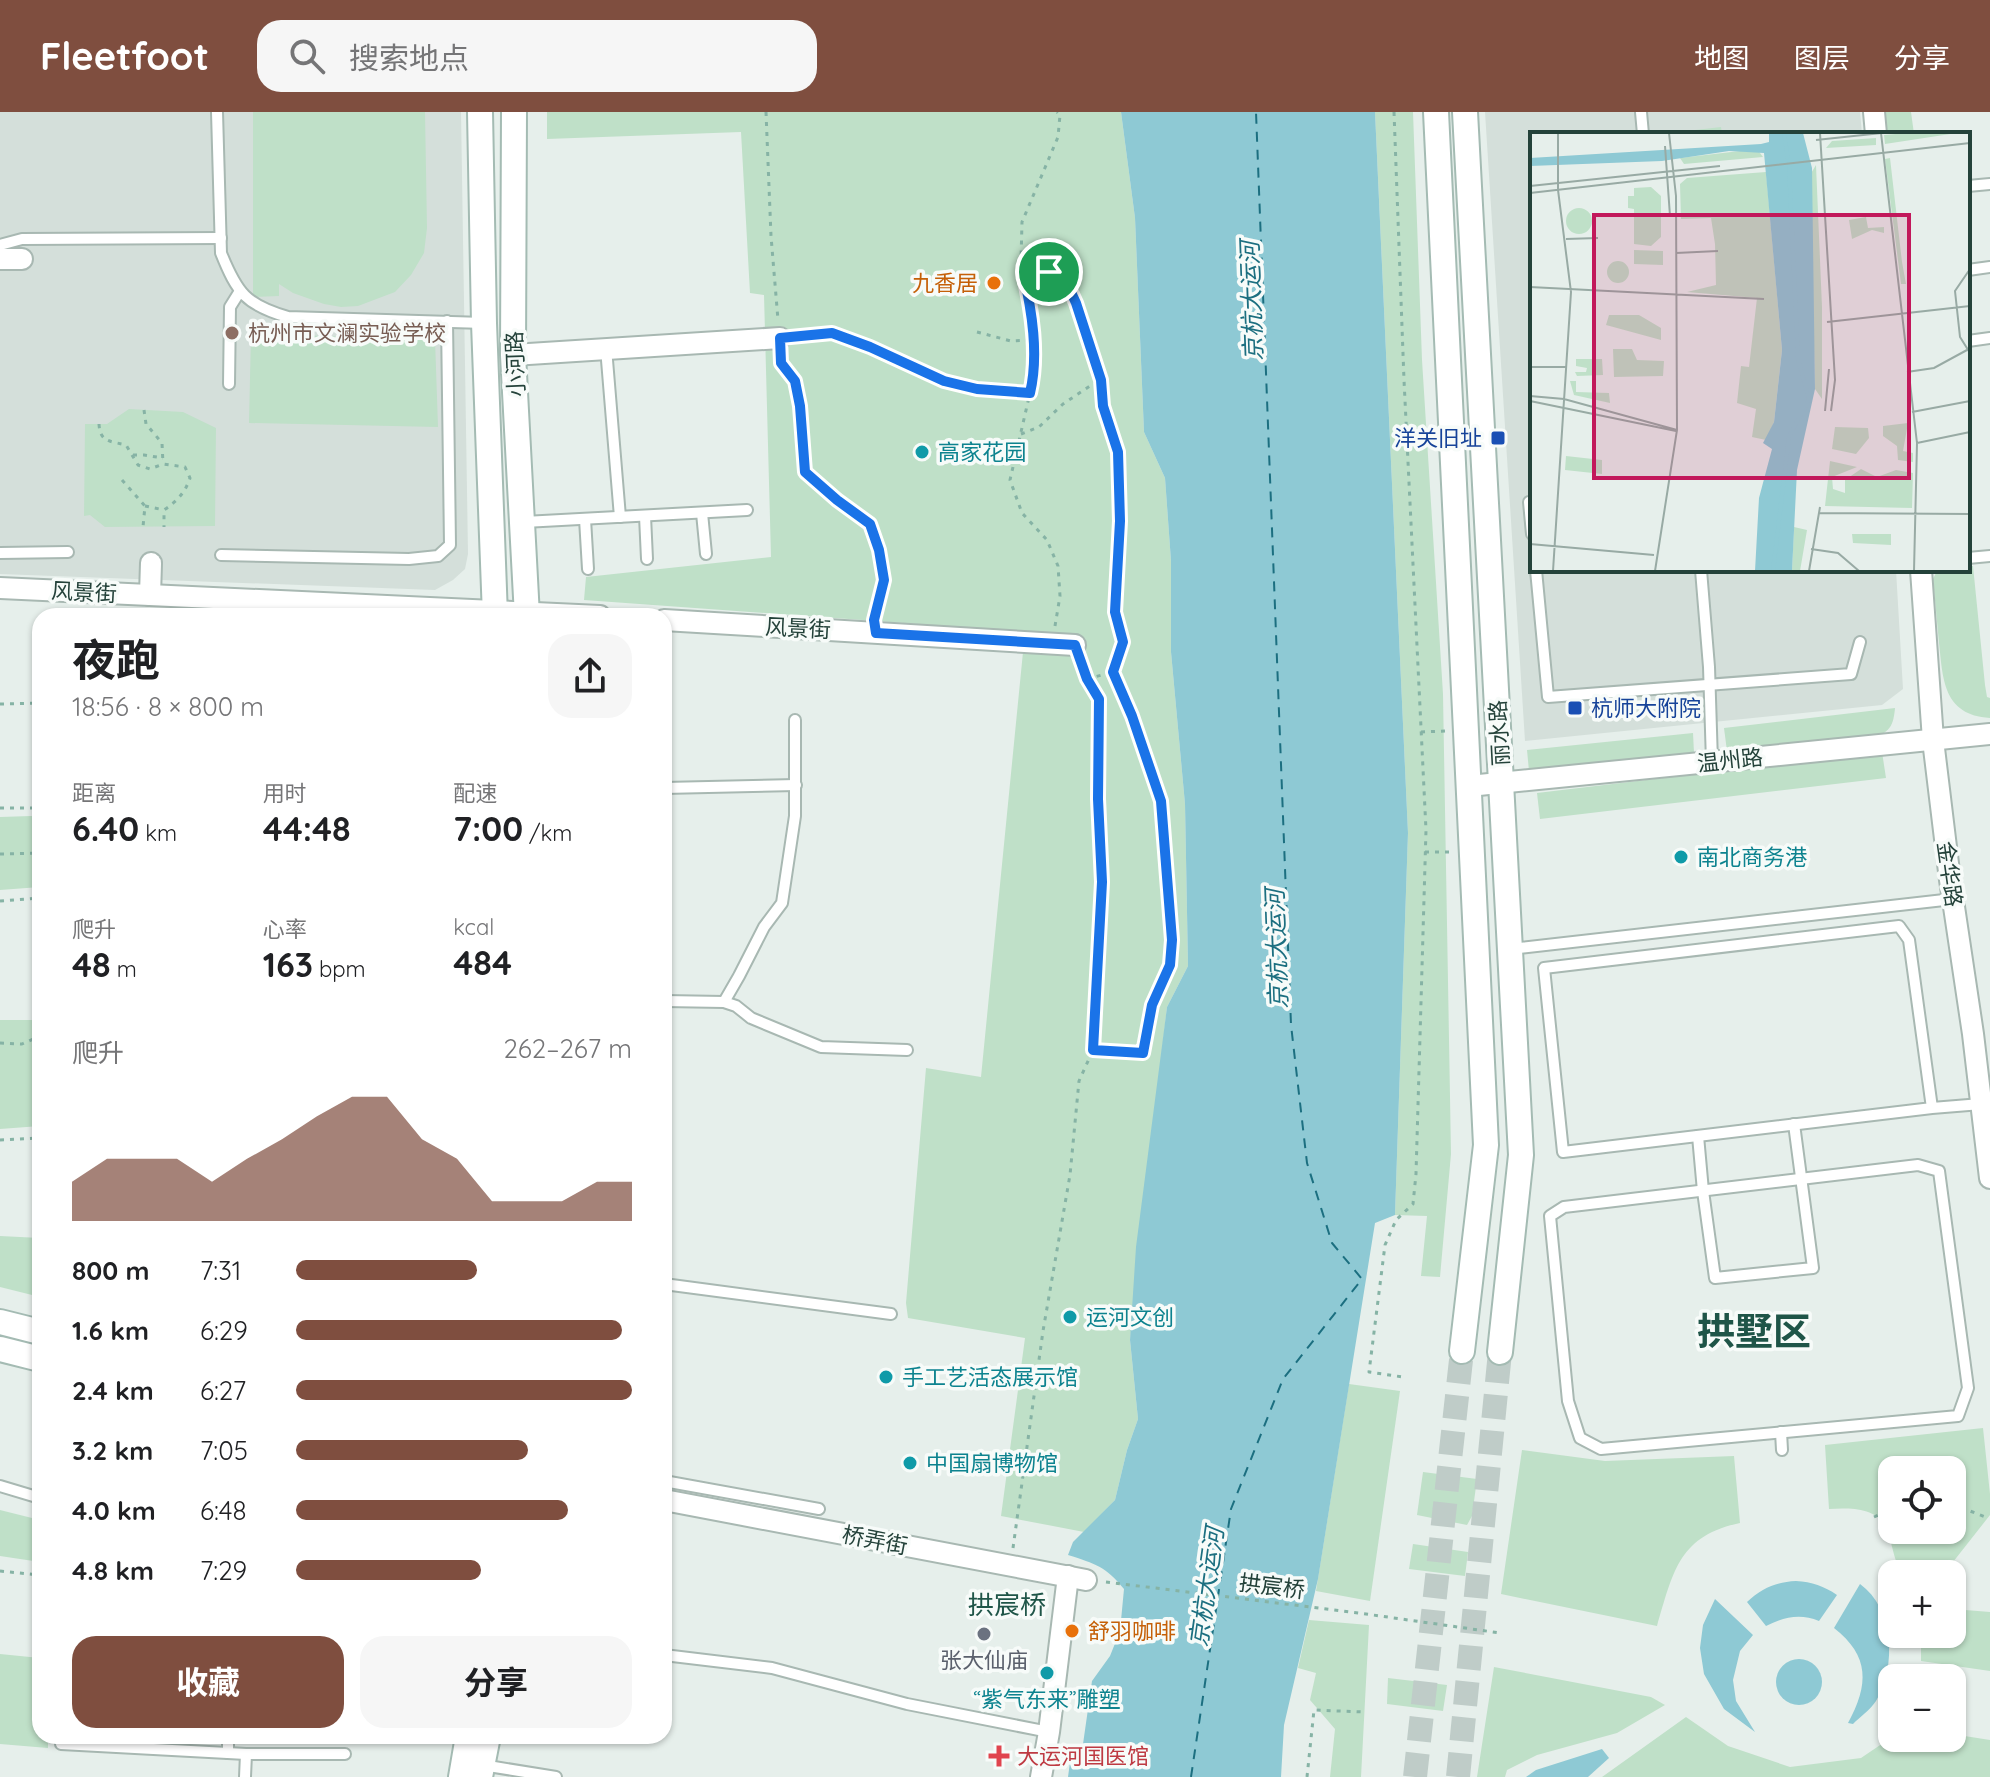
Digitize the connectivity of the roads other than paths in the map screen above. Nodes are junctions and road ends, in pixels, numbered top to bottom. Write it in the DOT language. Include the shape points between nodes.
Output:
graph roads {
  1 [pos="217,112"];
  2 [pos="480,112"];
  3 [pos="514,112"];
  4 [pos="1436,112"];
  5 [pos="1465,112"];
  6 [pos="1641,112"];
  7 [pos="1874,112"];
  8 [pos="1643,132"];
  9 [pos="1876,132"];
  10 [pos="1990,184"];
  11 [pos="1970,186"];
  12 [pos="221,238"];
  13 [pos="0,245"];
  14 [pos="0,259"];
  15 [pos="22,259"];
  16 [pos="1990,267"];
  17 [pos="1970,270"];
  18 [pos="240,291"];
  19 [pos="447,321"];
  20 [pos="484,323"];
  21 [pos="780,338"];
  22 [pos="1990,338"];
  23 [pos="1970,341"];
  24 [pos="606,348"];
  25 [pos="513,355"];
  26 [pos="229,384"];
  27 [pos="747,510"];
  28 [pos="702,513"];
  29 [pos="645,516"];
  30 [pos="620,517"];
  31 [pos="585,519"];
  32 [pos="522,522"];
  33 [pos="68,552"];
  34 [pos="0,553"];
  35 [pos="706,554"];
  36 [pos="221,555"];
  37 [pos="1990,556"];
  38 [pos="1970,558"];
  39 [pos="647,559"];
  40 [pos="151,563"];
  41 [pos="588,569"];
  42 [pos="1536,572"];
  43 [pos="1701,572"];
  44 [pos="1921,572"];
  45 [pos="0,588"];
  46 [pos="150,595"];
  47 [pos="399,608"];
  48 [pos="495,608"];
  49 [pos="527,608"];
  50 [pos="672,620"];
  51 [pos="1860,642"];
  52 [pos="1075,645"];
  53 [pos="1710,685"];
  54 [pos="795,720"];
  55 [pos="1990,734"];
  56 [pos="1933,740"];
  57 [pos="1712,762"];
  58 [pos="1502,782"];
  59 [pos="796,785"];
  60 [pos="1469,786"];
  61 [pos="672,788"];
  62 [pos="1953,899"];
  63 [pos="1726,924"];
  64 [pos="1728,946"];
  65 [pos="1510,949"];
  66 [pos="672,1001"];
  67 [pos="724,1002"];
  68 [pos="907,1050"];
  69 [pos="1985,1103"];
  70 [pos="1932,1108"];
  71 [pos="1794,1124"];
  72 [pos="1698,1136"];
  73 [pos="1990,1178"];
  74 [pos="1802,1179"];
  75 [pos="1703,1191"];
  76 [pos="672,1285"];
  77 [pos="891,1314"];
  78 [pos="0,1322"];
  79 [pos="32,1330"];
  80 [pos="0,1349"];
  81 [pos="1462,1351"];
  82 [pos="1500,1352"];
  83 [pos="32,1357"];
  84 [pos="1781,1432"];
  85 [pos="1782,1450"];
  86 [pos="672,1482"];
  87 [pos="0,1486"];
  88 [pos="32,1496"];
  89 [pos="672,1502"];
  90 [pos="819,1509"];
  91 [pos="672,1656"];
  92 [pos="1049,1732"];
  93 [pos="61,1744"];
  94 [pos="228,1744"];
  95 [pos="467,1744"];
  96 [pos="486,1744"];
  97 [pos="228,1753"];
  98 [pos="246,1754"];
  99 [pos="345,1754"];
  100 [pos="481,1771"];
  101 [pos="245,1777"];
  102 [pos="461,1777"];
  103 [pos="556,1777"];
  104 [pos="1041,1777"];
  1 -- 12 [label="lane"];
  2 -- 20 [label="main road, 小河路"];
  3 -- 25 [label="main road, 小河路"];
  4 -- 60 [label="main road, 丽水路"];
  5 -- 58 [label="main road, 丽水路"];
  6 -- 8 [label="lane"];
  7 -- 9 [label="street"];
  10 -- 11 [label="lane"];
  12 -- 13 [label="lane" via="22,239"];
  12 -- 18 [label="lane" via="221,253"];
  14 -- 15 [label="street"];
  16 -- 17 [label="lane"];
  18 -- 19 [label="lane" via="267,311 288,317"];
  18 -- 26 [label="lane" via="230,307"];
  19 -- 20 [label="lane"];
  19 -- 36 [label="lane" via="450,545 438,556 409,559"];
  20 -- 48 [label="main road, 小河路"];
  21 -- 24 [label="street"];
  22 -- 23 [label="lane"];
  24 -- 25 [label="street"];
  24 -- 30 [label="lane"];
  25 -- 32 [label="main road, 小河路"];
  27 -- 28 [label="lane"];
  28 -- 29 [label="lane"];
  28 -- 35 [label="lane"];
  29 -- 30 [label="lane"];
  29 -- 39 [label="lane"];
  30 -- 31 [label="lane"];
  31 -- 32 [label="lane"];
  31 -- 41 [label="lane"];
  32 -- 49 [label="main road, 小河路"];
  33 -- 34 [label="lane"];
  37 -- 38 [label="lane"];
  40 -- 46 [label="street"];
  42 -- 53 [label="lane" via="1548,697"];
  43 -- 53 [label="lane"];
  44 -- 56 [label="street, 金华路"];
  45 -- 46 [label="street, 风景街"];
  46 -- 47 [label="street, 风景街"];
  50 -- 52 [label="street, 风景街"];
  51 -- 53 [label="lane" via="1851,674"];
  53 -- 57 [label="lane"];
  54 -- 59 [label="lane"];
  55 -- 56 [label="street, 温州路"];
  56 -- 57 [label="street, 温州路"];
  56 -- 62 [label="street, 金华路"];
  57 -- 58 [label="street, 温州路"];
  58 -- 60 [label="street, 温州路"];
  58 -- 65 [label="main road, 丽水路"];
  59 -- 61 [label="lane"];
  59 -- 67 [label="lane" via="782,903"];
  60 -- 81 [label="main road, 丽水路" via="1486,1145"];
  62 -- 63 [label="lane"];
  62 -- 69 [label="street, 金华路"];
  63 -- 64 [label="lane"];
  63 -- 65 [label="lane"];
  64 -- 70 [label="lane" via="1899,926 1909,940"];
  64 -- 72 [label="lane" via="1544,968 1563,1152"];
  65 -- 82 [label="main road, 丽水路" via="1521,1155"];
  66 -- 67 [label="lane"];
  67 -- 68 [label="lane" via="821,1047"];
  69 -- 70 [label="lane"];
  69 -- 73 [label="street, 金华路"];
  70 -- 71 [label="lane"];
  71 -- 72 [label="lane"];
  71 -- 74 [label="lane"];
  72 -- 75 [label="lane"];
  74 -- 75 [label="lane"];
  74 -- 75 [label="lane" via="1813,1268 1715,1278"];
  74 -- 84 [label="lane" via="1918,1165 1939,1171 1968,1388 1958,1416"];
  75 -- 84 [label="lane" via="1564,1207 1550,1216 1568,1401 1580,1438 1601,1449"];
  76 -- 77 [label="lane"];
  78 -- 79 [label="main road"];
  80 -- 83 [label="main road"];
  84 -- 85 [label="lane"];
  86 -- 90 [label="lane"];
  87 -- 88 [label="lane"];
  89 -- 92 [label="street, 桥弄街" via="1077,1578"];
  91 -- 92 [label="lane" via="772,1668 907,1704"];
  92 -- 104 [label="street"];
  93 -- 97 [label="lane"];
  94 -- 97 [label="lane"];
  95 -- 102 [label="main road"];
  96 -- 100 [label="main road"];
  97 -- 98 [label="lane"];
  98 -- 99 [label="lane"];
  98 -- 101 [label="lane"];
  100 -- 103 [label="lane"];
}
